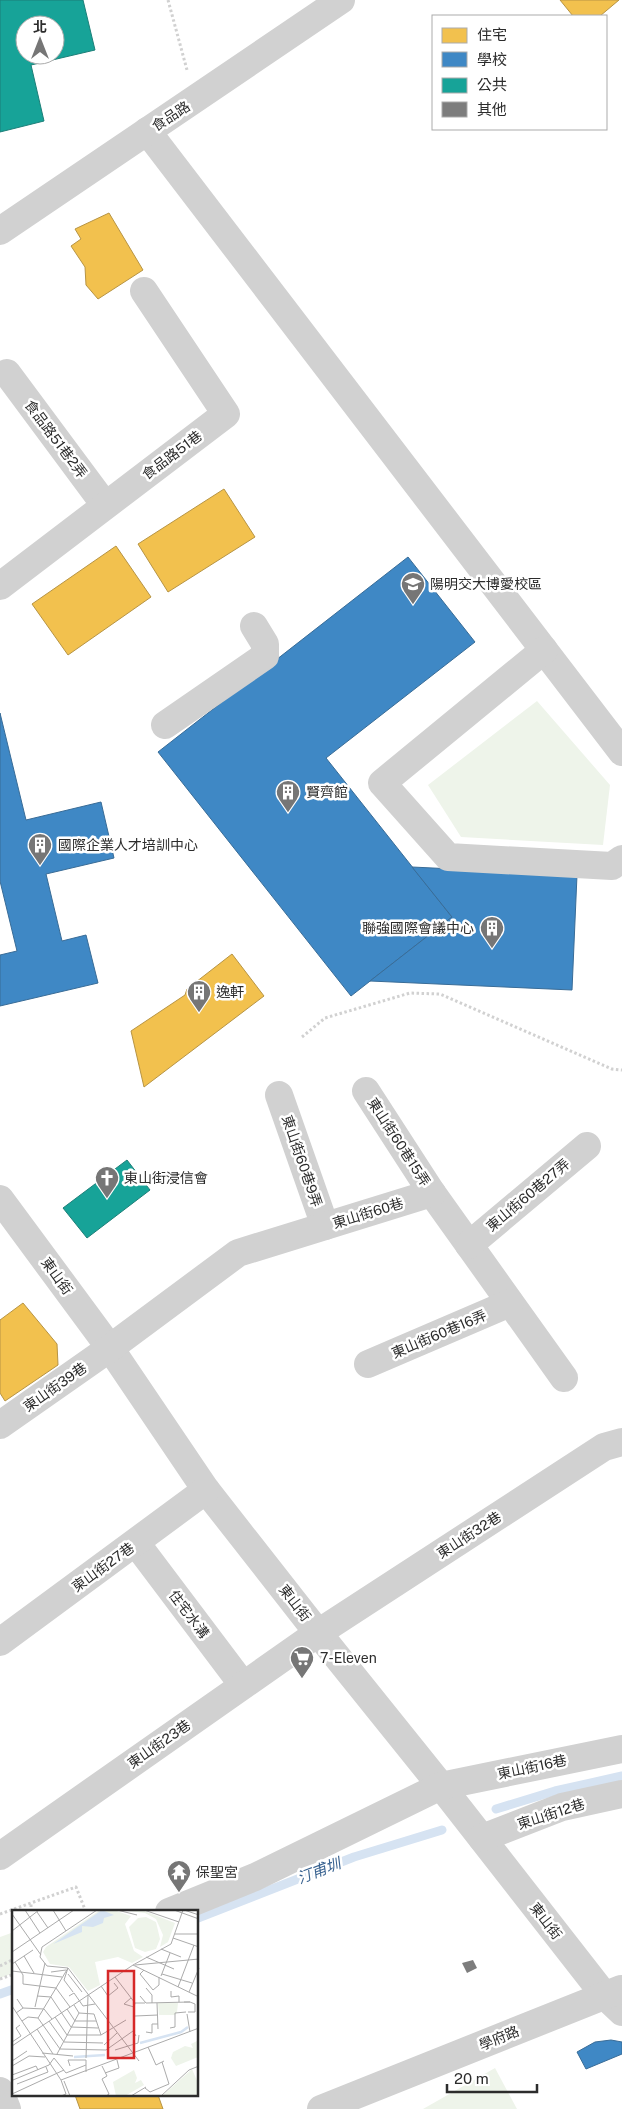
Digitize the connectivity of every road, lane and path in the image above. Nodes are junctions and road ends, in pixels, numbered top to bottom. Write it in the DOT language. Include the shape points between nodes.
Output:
graph roads {
  1 [pos="168,0"];
  2 [pos="342,0"];
  3 [pos="195,100"];
  4 [pos="147,132"];
  5 [pos="0,231"];
  6 [pos="144,291"];
  7 [pos="7,373"];
  8 [pos="105,505"];
  9 [pos="0,586"];
  10 [pos="254,626"];
  11 [pos="544,650"];
  12 [pos="165,725"];
  13 [pos="622,752"];
  14 [pos="622,859"];
  15 [pos="302,1036"];
  16 [pos="622,1070"];
  17 [pos="366,1091"];
  18 [pos="279,1095"];
  19 [pos="587,1146"];
  20 [pos="432,1193"];
  21 [pos="0,1200"];
  22 [pos="325,1226"];
  23 [pos="469,1245"];
  24 [pos="510,1303"];
  25 [pos="110,1348"];
  26 [pos="368,1364"];
  27 [pos="564,1378"];
  28 [pos="0,1425"];
  29 [pos="622,1442"];
  30 [pos="206,1490"];
  31 [pos="136,1543"];
  32 [pos="318,1633"];
  33 [pos="0,1642"];
  34 [pos="243,1685"];
  35 [pos="622,1749"];
  36 [pos="441,1786"];
  37 [pos="622,1794"];
  38 [pos="482,1838"];
  39 [pos="0,1856"];
  40 [pos="32,1903"];
  41 [pos="31,1910"];
  42 [pos="85,1910"];
  43 [pos="174,1910"];
  44 [pos="0,1914"];
  45 [pos="12,1961"];
  46 [pos="0,1966"];
  47 [pos="12,1975"];
  48 [pos="0,1979"];
  49 [pos="616,1999"];
  50 [pos="0,2091"];
  51 [pos="7,2109"];
  52 [pos="321,2109"];
  1 -- 3 [label="path"];
  2 -- 3 [label="street, 食品路"];
  3 -- 4 [label="street, 食品路"];
  4 -- 5 [label="street, 食品路"];
  4 -- 11 [label="street"];
  6 -- 8 [label="street, 食品路51巷" via="226,414"];
  7 -- 8 [label="street, 食品路51巷2弄"];
  8 -- 9 [label="street, 食品路51巷"];
  10 -- 12 [label="street" via="264,644 265,656"];
  11 -- 13 [label="street"];
  11 -- 14 [label="street" via="382,783 448,857 612,866"];
  15 -- 16 [label="path" via="325,1018 410,994 440,994"];
  17 -- 20 [label="street, 東山街60巷15弄"];
  18 -- 22 [label="street, 東山街60巷9弄"];
  19 -- 23 [label="street, 東山街60巷27弄"];
  20 -- 22 [label="street, 東山街60巷"];
  20 -- 23 [label="street"];
  21 -- 25 [label="street, 東山街"];
  22 -- 25 [label="street, 東山街60巷" via="238,1253"];
  23 -- 24 [label="street"];
  24 -- 26 [label="street, 東山街60巷16弄"];
  24 -- 27 [label="street"];
  25 -- 28 [label="street, 東山街39巷"];
  25 -- 30 [label="street, 東山街"];
  29 -- 32 [label="street, 東山街32巷" via="604,1447"];
  30 -- 31 [label="street, 東山街27巷"];
  30 -- 32 [label="street, 東山街"];
  31 -- 33 [label="street, 東山街27巷"];
  31 -- 34 [label="street, 住宅水溝"];
  32 -- 34 [label="street, 東山街23巷"];
  32 -- 36 [label="street, 東山街"];
  34 -- 39 [label="street, 東山街23巷"];
  35 -- 36 [label="street, 東山街16巷"];
  36 -- 38 [label="street, 東山街"];
  36 -- 43 [label="street, 東山街16巷" via="255,1877"];
  37 -- 38 [label="street, 東山街12巷" via="562,1807"];
  38 -- 49 [label="street, 東山街"];
  40 -- 41 [label="path"];
  40 -- 42 [label="path" via="76,1887"];
  40 -- 44 [label="path"];
  45 -- 46 [label="path"];
  47 -- 48 [label="path"];
  49 -- 52 [label="street, 學府路"];
  50 -- 51 [label="street"];
}
